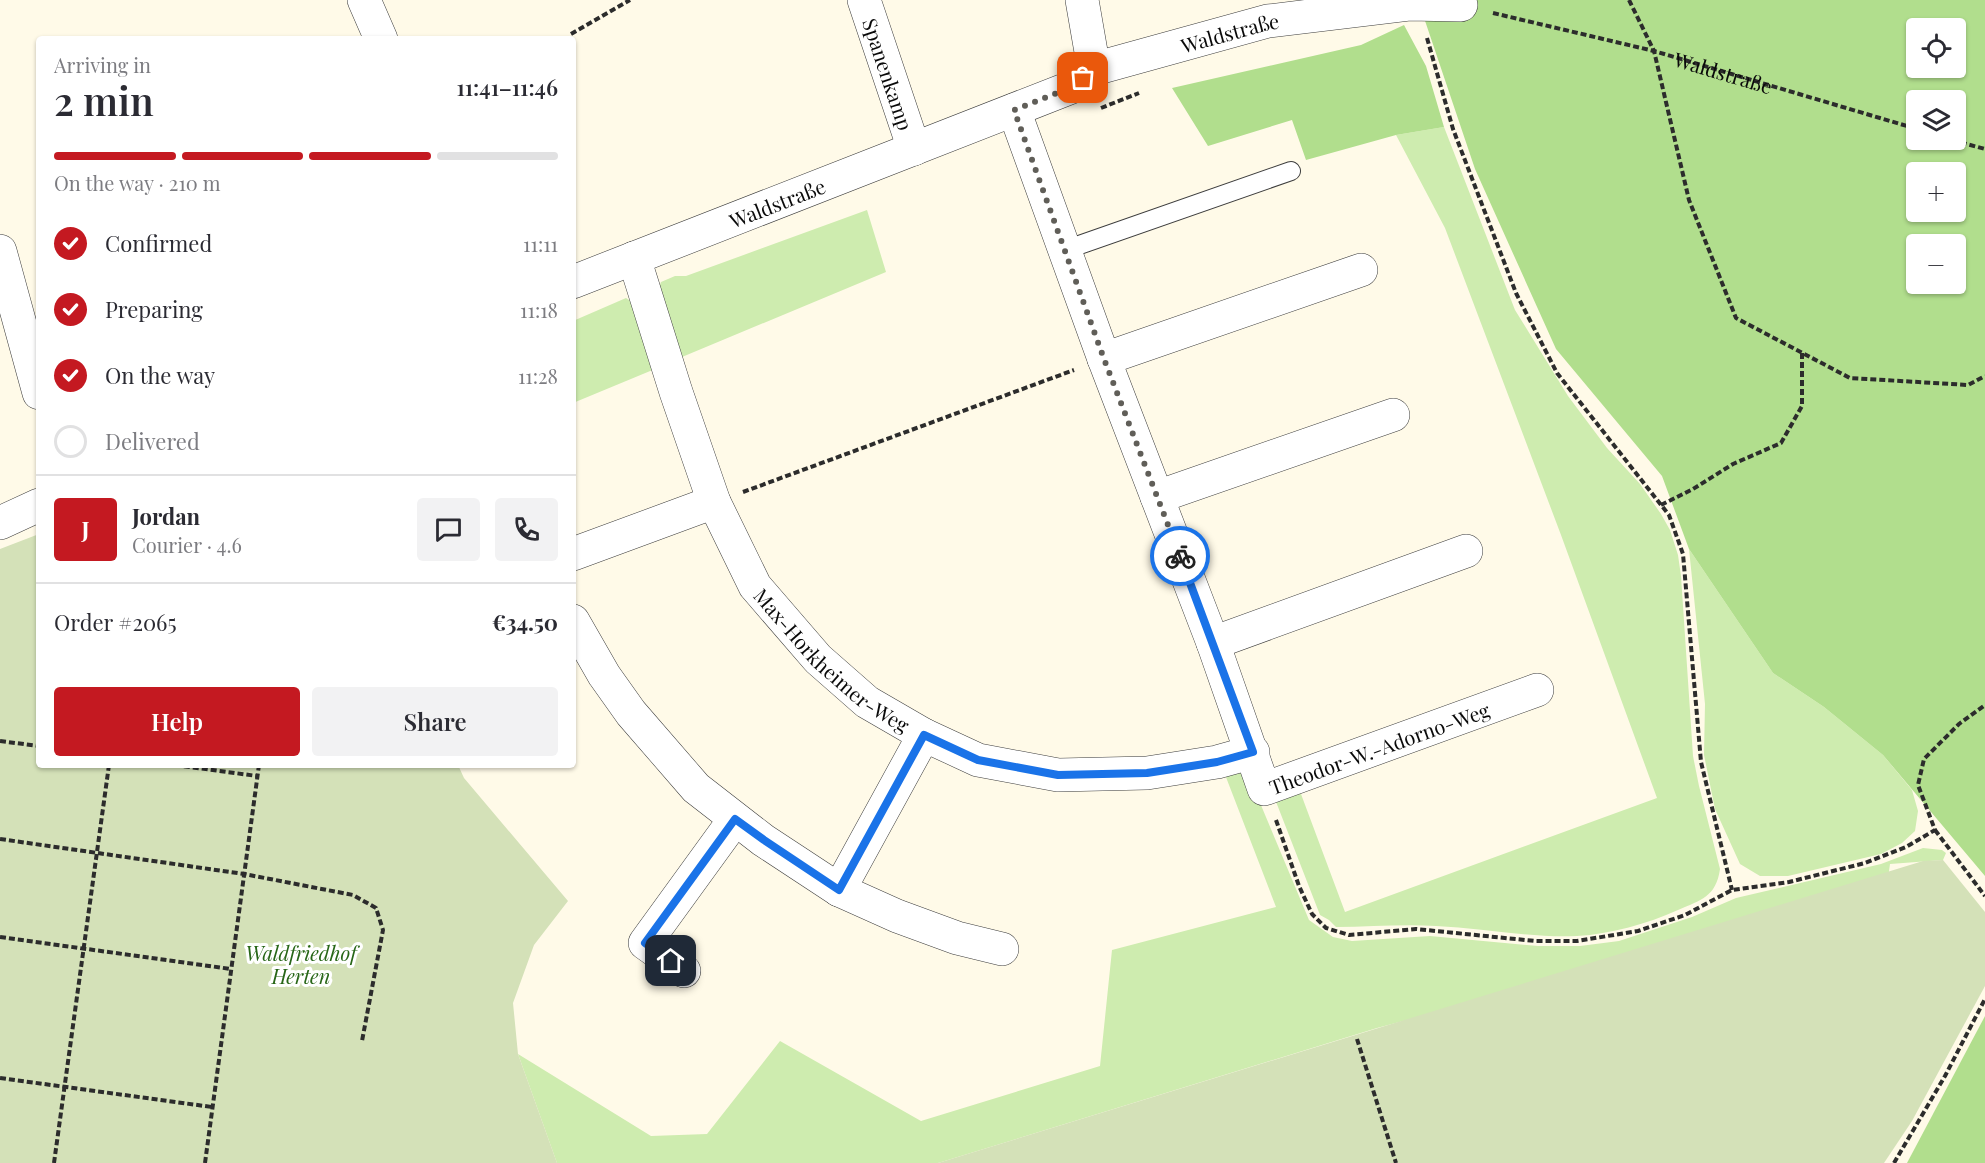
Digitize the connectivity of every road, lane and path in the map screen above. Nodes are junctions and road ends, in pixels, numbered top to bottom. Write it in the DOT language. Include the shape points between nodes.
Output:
graph roads {
  1 [pos="364,0"];
  2 [pos="630,0"];
  3 [pos="864,0"];
  4 [pos="1082,0"];
  5 [pos="1629,0"];
  6 [pos="1409,4"];
  7 [pos="1461,5"];
  8 [pos="571,34"];
  9 [pos="380,36"];
  10 [pos="1654,51"];
  11 [pos="1094,69"];
  12 [pos="1014,110"];
  13 [pos="1906,126"];
  14 [pos="1966,144"];
  15 [pos="914,149"];
  16 [pos="1985,149"];
  17 [pos="1291,171"];
  18 [pos="1065,250"];
  19 [pos="0,251"];
  20 [pos="634,258"];
  21 [pos="1361,270"];
  22 [pos="576,281"];
  23 [pos="28,311"];
  24 [pos="1802,352"];
  25 [pos="1104,359"];
  26 [pos="36,371"];
  27 [pos="1985,376"];
  28 [pos="1393,415"];
  29 [pos="1157,497"];
  30 [pos="714,502"];
  31 [pos="36,506"];
  32 [pos="1661,506"];
  33 [pos="0,523"];
  34 [pos="1466,551"];
  35 [pos="576,553"];
  36 [pos="576,626"];
  37 [pos="1213,643"];
  38 [pos="1537,690"];
  39 [pos="1985,705"];
  40 [pos="924,735"];
  41 [pos="0,741"];
  42 [pos="36,746"];
  43 [pos="1253,752"];
  44 [pos="108,768"];
  45 [pos="197,768"];
  46 [pos="258,768"];
  47 [pos="257,776"];
  48 [pos="1264,789"];
  49 [pos="735,819"];
  50 [pos="1935,830"];
  51 [pos="0,839"];
  52 [pos="96,853"];
  53 [pos="244,874"];
  54 [pos="839,890"];
  55 [pos="1732,890"];
  56 [pos="1985,896"];
  57 [pos="0,937"];
  58 [pos="83,948"];
  59 [pos="1002,949"];
  60 [pos="231,969"];
  61 [pos="684,971"];
  62 [pos="1985,999"];
  63 [pos="1357,1039"];
  64 [pos="362,1041"];
  65 [pos="0,1078"];
  66 [pos="64,1087"];
  67 [pos="212,1107"];
  68 [pos="54,1163"];
  69 [pos="205,1163"];
  70 [pos="1396,1163"];
  71 [pos="1894,1163"];
  1 -- 9 [label="street"];
  2 -- 8 [label="path"];
  3 -- 15 [label="street, Spanenkamp"];
  4 -- 11 [label="street"];
  5 -- 10 [label="path"];
  6 -- 7 [label="street, Waldstraße"];
  6 -- 11 [label="street, Waldstraße" via="1268,21"];
  6 -- 32 [label="path" via="1428,41 1453,129 1516,293 1557,373"];
  7 -- 10 [label="path, Waldstraße"];
  10 -- 13 [label="path, Waldstraße"];
  10 -- 24 [label="path" via="1689,200 1736,318"];
  11 -- 12 [label="street, Waldstraße" via="1072,87"];
  12 -- 15 [label="street, Waldstraße"];
  12 -- 18 [label="street, Theodor-W.-Adorno-Weg"];
  14 -- 16 [label="path"];
  15 -- 20 [label="street, Waldstraße"];
  17 -- 18 [label="lane"];
  18 -- 25 [label="street, Theodor-W.-Adorno-Weg"];
  19 -- 23 [label="street"];
  20 -- 22 [label="street, Waldstraße"];
  20 -- 30 [label="street, Max-Horkheimer-Weg"];
  21 -- 25 [label="street"];
  23 -- 26 [label="street"];
  24 -- 27 [label="path" via="1850,378 1968,385"];
  24 -- 32 [label="path" via="1802,406 1781,443 1733,464"];
  25 -- 29 [label="street, Theodor-W.-Adorno-Weg"];
  25 -- 30 [label="path"];
  28 -- 29 [label="street"];
  29 -- 37 [label="street, Theodor-W.-Adorno-Weg"];
  30 -- 35 [label="street"];
  30 -- 40 [label="street, Max-Horkheimer-Weg" via="755,586 818,659 867,702"];
  31 -- 33 [label="street"];
  32 -- 55 [label="path" via="1669,515 1683,554 1701,762"];
  34 -- 37 [label="street"];
  36 -- 49 [label="street" via="604,675 632,712 696,788"];
  37 -- 43 [label="street, Theodor-W.-Adorno-Weg"];
  38 -- 48 [label="street, Theodor-W.-Adorno-Weg"];
  39 -- 50 [label="path" via="1959,724 1924,759 1918,785"];
  40 -- 43 [label="street, Max-Horkheimer-Weg" via="978,760 1058,775 1147,773"];
  40 -- 54 [label="street"];
  41 -- 42 [label="path"];
  43 -- 48 [label="street, Theodor-W.-Adorno-Weg"];
  44 -- 52 [label="path"];
  45 -- 47 [label="path"];
  46 -- 47 [label="path"];
  47 -- 53 [label="path"];
  48 -- 55 [label="path" via="1312,914 1326,928 1349,935 1416,929 1535,941 1577,941 1638,931 1685,915"];
  49 -- 54 [label="street"];
  49 -- 61 [label="street" via="645,943"];
  50 -- 55 [label="path" via="1906,847 1865,863 1789,882"];
  50 -- 56 [label="path"];
  51 -- 52 [label="path"];
  52 -- 53 [label="path"];
  52 -- 58 [label="path"];
  53 -- 60 [label="path"];
  53 -- 64 [label="path" via="353,895 376,908 383,930"];
  54 -- 59 [label="street" via="957,938"];
  57 -- 58 [label="path"];
  58 -- 60 [label="path"];
  58 -- 66 [label="path"];
  60 -- 67 [label="path"];
  62 -- 71 [label="path"];
  63 -- 70 [label="path"];
  65 -- 66 [label="path"];
  66 -- 67 [label="path"];
  66 -- 68 [label="path"];
  67 -- 69 [label="path"];
}
